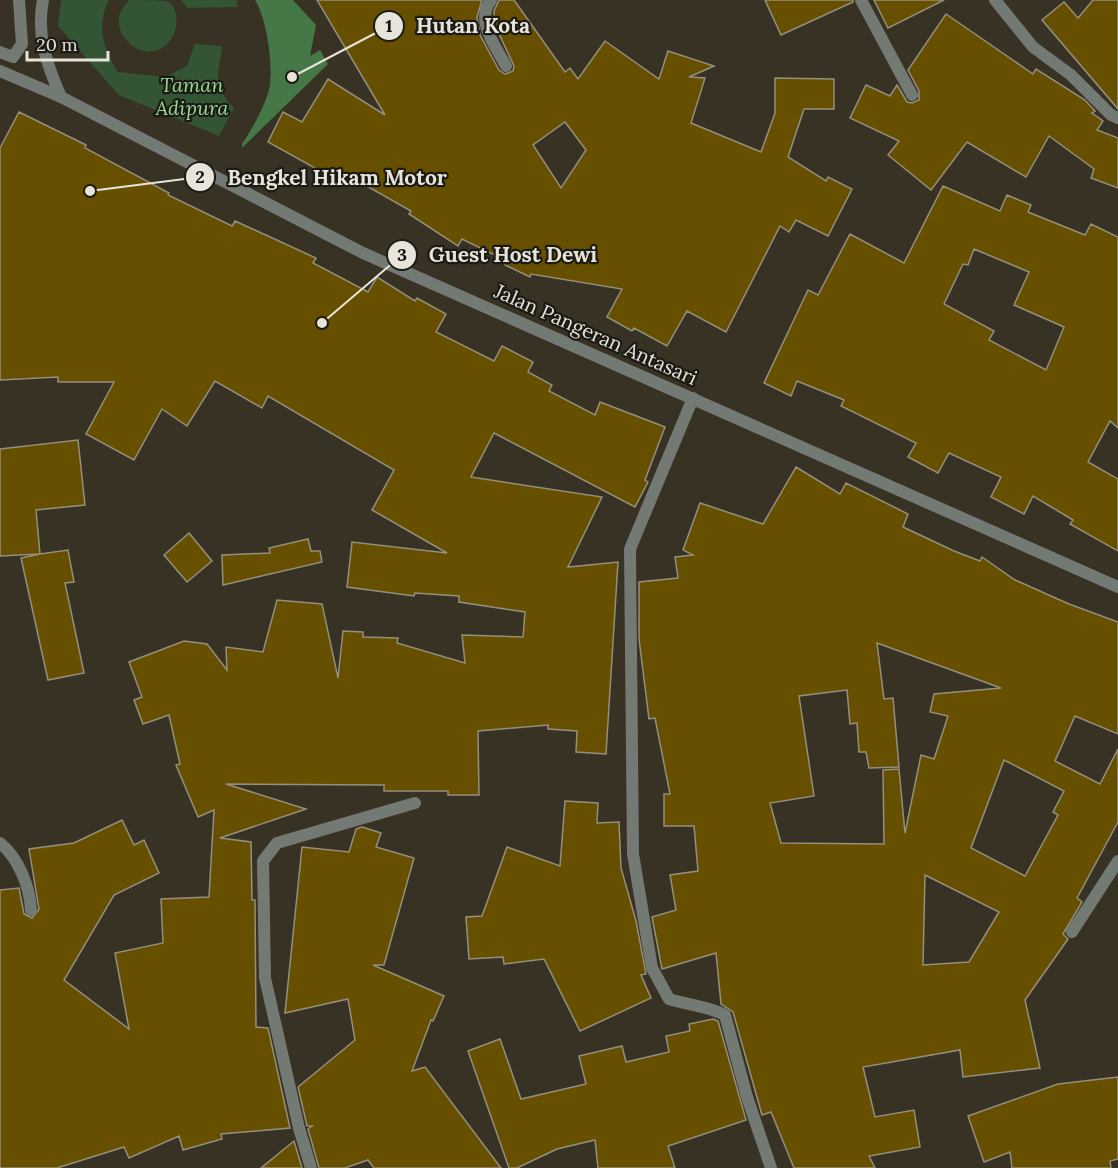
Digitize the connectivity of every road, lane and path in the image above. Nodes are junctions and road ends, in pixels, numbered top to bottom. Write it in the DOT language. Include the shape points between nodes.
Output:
graph roads {
  1 [pos="19,0"];
  2 [pos="43,0"];
  3 [pos="491,0"];
  4 [pos="861,0"];
  5 [pos="995,0"];
  6 [pos="0,52"];
  7 [pos="506,66"];
  8 [pos="0,71"];
  9 [pos="912,95"];
  10 [pos="61,97"];
  11 [pos="1118,118"];
  12 [pos="693,398"];
  13 [pos="1118,587"];
  14 [pos="415,803"];
  15 [pos="0,843"];
  16 [pos="1118,861"];
  17 [pos="31,910"];
  18 [pos="1072,932"];
  19 [pos="311,1168"];
  20 [pos="771,1168"];
  1 -- 6 [label="street" via="22,44 13,57"];
  2 -- 10 [label="street" via="41,35 45,61"];
  3 -- 7 [label="street" via="483,16"];
  4 -- 9 [label="street"];
  5 -- 11 [label="street" via="1033,47"];
  8 -- 10 [label="street, Jalan Pangeran Antasari"];
  10 -- 12 [label="street, Jalan Pangeran Antasari" via="363,253"];
  12 -- 13 [label="street, Jalan Pangeran Antasari"];
  12 -- 20 [label="street" via="630,549 633,854 652,968 669,999 712,1008 725,1015"];
  14 -- 19 [label="street" via="277,843 263,861 265,978"];
  15 -- 17 [label="street" via="11,852 31,897"];
  16 -- 18 [label="street"];
}
